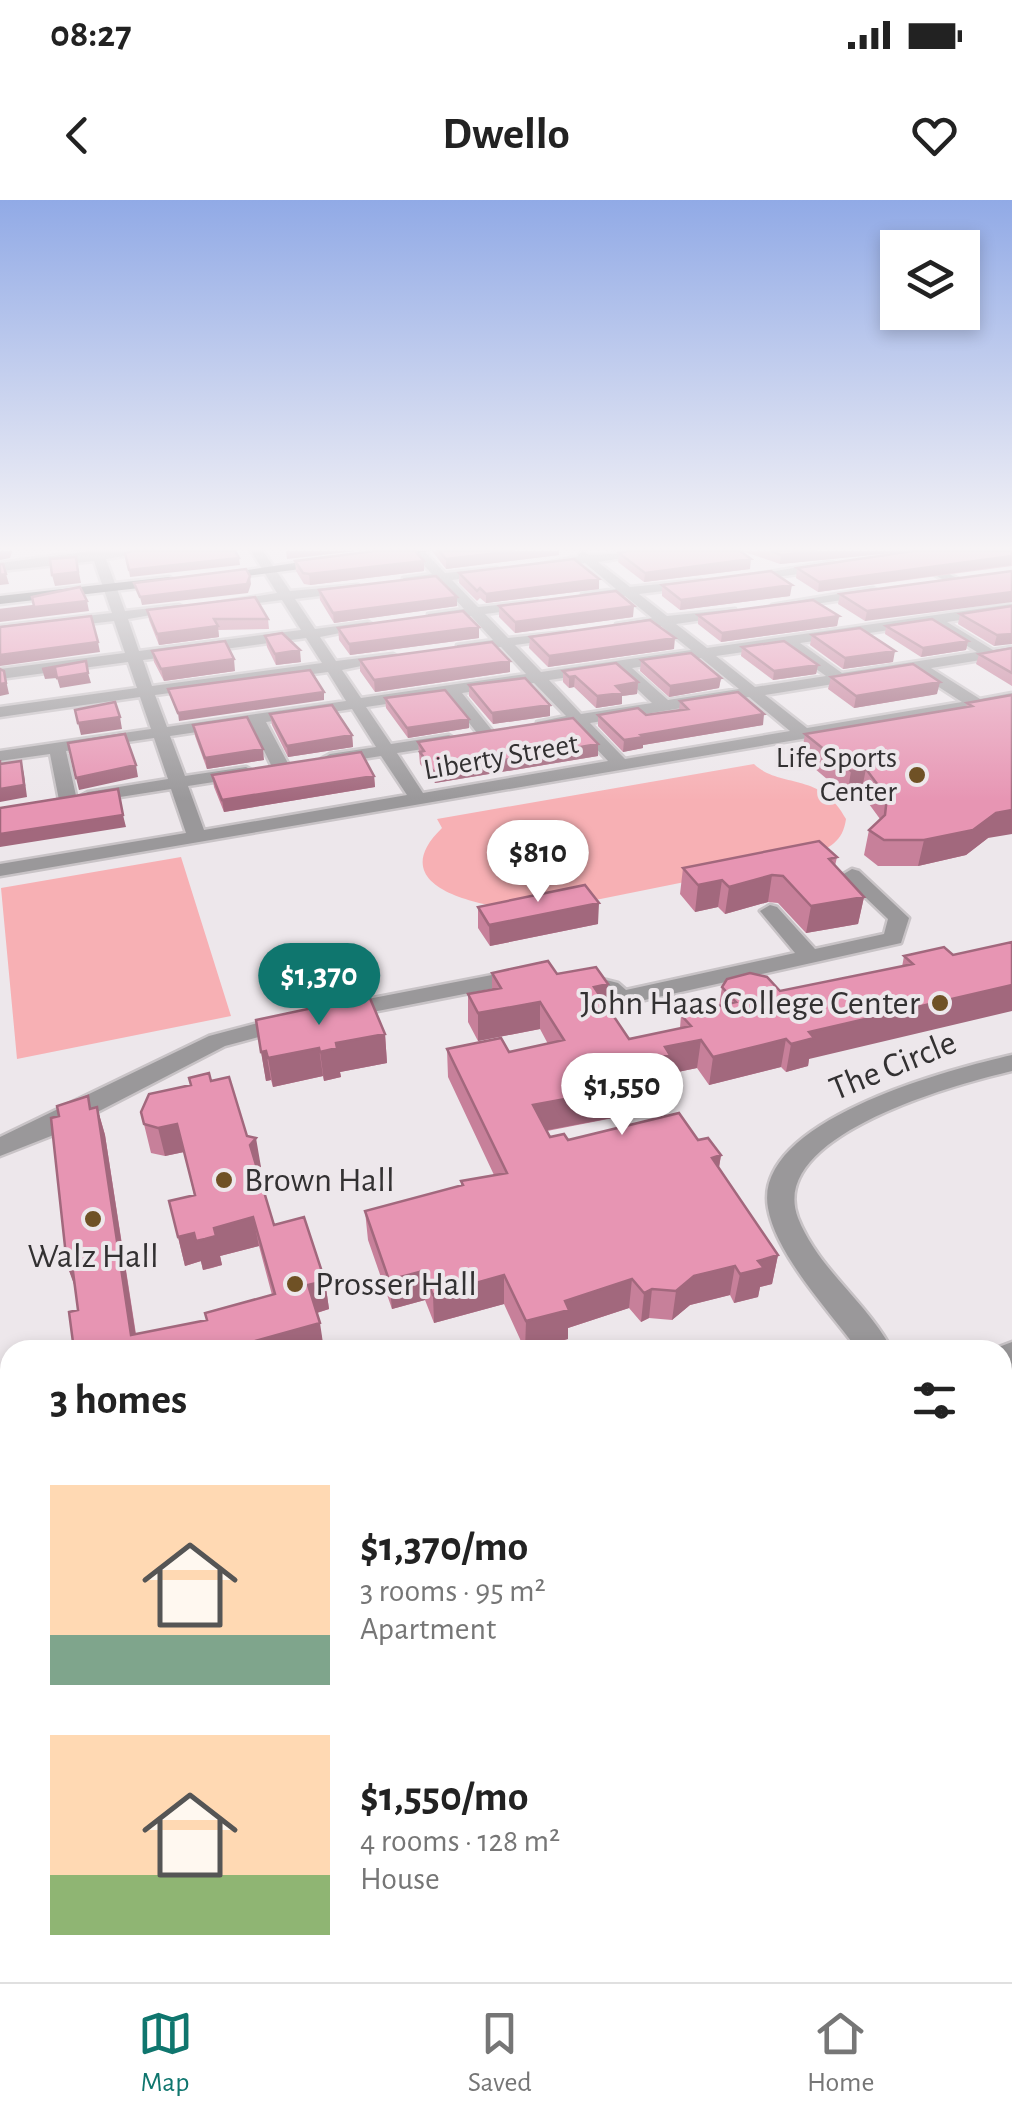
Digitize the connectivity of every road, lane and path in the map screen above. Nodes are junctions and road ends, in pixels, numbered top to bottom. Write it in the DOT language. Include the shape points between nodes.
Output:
graph roads {
  1 [pos="9,634"];
  2 [pos="71,634"];
  3 [pos="126,634"];
  4 [pos="289,634"];
  5 [pos="311,634"];
  6 [pos="495,634"];
  7 [pos="567,634"];
  8 [pos="680,634"];
  9 [pos="833,634"];
  10 [pos="867,634"];
  11 [pos="957,634"];
  12 [pos="786,641"];
  13 [pos="504,643"];
  14 [pos="37,647"];
  15 [pos="447,650"];
  16 [pos="1012,652"];
  17 [pos="704,653"];
  18 [pos="992,654"];
  19 [pos="134,656"];
  20 [pos="408,656"];
  21 [pos="620,665"];
  22 [pos="332,666"];
  23 [pos="917,666"];
  24 [pos="0,674"];
  25 [pos="537,677"];
  26 [pos="840,679"];
  27 [pos="450,690"];
  28 [pos="146,692"];
  29 [pos="753,693"];
  30 [pos="1012,698"];
  31 [pos="356,704"];
  32 [pos="977,704"];
  33 [pos="666,707"];
  34 [pos="0,712"];
  35 [pos="256,718"];
  36 [pos="578,720"];
  37 [pos="505,731"];
  38 [pos="160,732"];
  39 [pos="804,734"];
  40 [pos="57,748"];
  41 [pos="386,750"];
  42 [pos="0,756"];
  43 [pos="298,764"];
  44 [pos="621,764"];
  45 [pos="178,783"];
  46 [pos="418,799"];
  47 [pos="196,836"];
  48 [pos="0,870"];
  49 [pos="852,875"];
  50 [pos="770,911"];
  51 [pos="810,957"];
  52 [pos="1012,1063"];
  53 [pos="0,1147"];
  54 [pos="869,1340"];
  1 -- 14 [label="street"];
  2 -- 14 [label="street"];
  3 -- 19 [label="street"];
  4 -- 19 [label="street" via="218,638"];
  5 -- 22 [label="street"];
  6 -- 13 [label="street"];
  7 -- 13 [label="street"];
  8 -- 17 [label="street"];
  9 -- 12 [label="street"];
  10 -- 23 [label="street"];
  11 -- 18 [label="street"];
  12 -- 17 [label="street"];
  12 -- 26 [label="street"];
  13 -- 15 [label="street"];
  13 -- 25 [label="street"];
  14 -- 19 [label="street"];
  14 -- 24 [label="street"];
  16 -- 18 [label="street"];
  17 -- 21 [label="street"];
  17 -- 29 [label="street"];
  18 -- 23 [label="street"];
  19 -- 28 [label="street"];
  20 -- 22 [label="street"];
  21 -- 25 [label="street"];
  21 -- 33 [label="street"];
  22 -- 28 [label="street"];
  22 -- 31 [label="street"];
  23 -- 26 [label="street"];
  23 -- 32 [label="street"];
  25 -- 27 [label="street"];
  25 -- 36 [label="street"];
  26 -- 29 [label="street"];
  27 -- 31 [label="street"];
  27 -- 37 [label="street"];
  28 -- 34 [label="street"];
  28 -- 38 [label="street"];
  29 -- 33 [label="street"];
  29 -- 39 [label="street"];
  30 -- 32 [label="street, Liberty Street"];
  31 -- 35 [label="street"];
  31 -- 41 [label="street"];
  32 -- 39 [label="street, Liberty Street"];
  33 -- 36 [label="street"];
  35 -- 38 [label="street"];
  35 -- 43 [label="street"];
  36 -- 37 [label="street"];
  36 -- 44 [label="street"];
  37 -- 41 [label="street"];
  38 -- 40 [label="street"];
  38 -- 45 [label="street"];
  39 -- 44 [label="street, Liberty Street"];
  40 -- 42 [label="street"];
  40 -- 45 [label="street" via="59,802"];
  41 -- 43 [label="street"];
  41 -- 46 [label="street"];
  43 -- 45 [label="street"];
  44 -- 46 [label="street, Liberty Street"];
  45 -- 47 [label="street"];
  46 -- 47 [label="street, Liberty Street"];
  47 -- 48 [label="street, Liberty Street"];
  49 -- 51 [label="street" via="899,918 894,938"];
  50 -- 51 [label="street"];
  51 -- 53 [label="street" via="622,998 602,985 534,975 255,1028"];
  52 -- 54 [label="street, The Circle" via="860,1114 814,1141 784,1177 779,1200 790,1232"];
}
